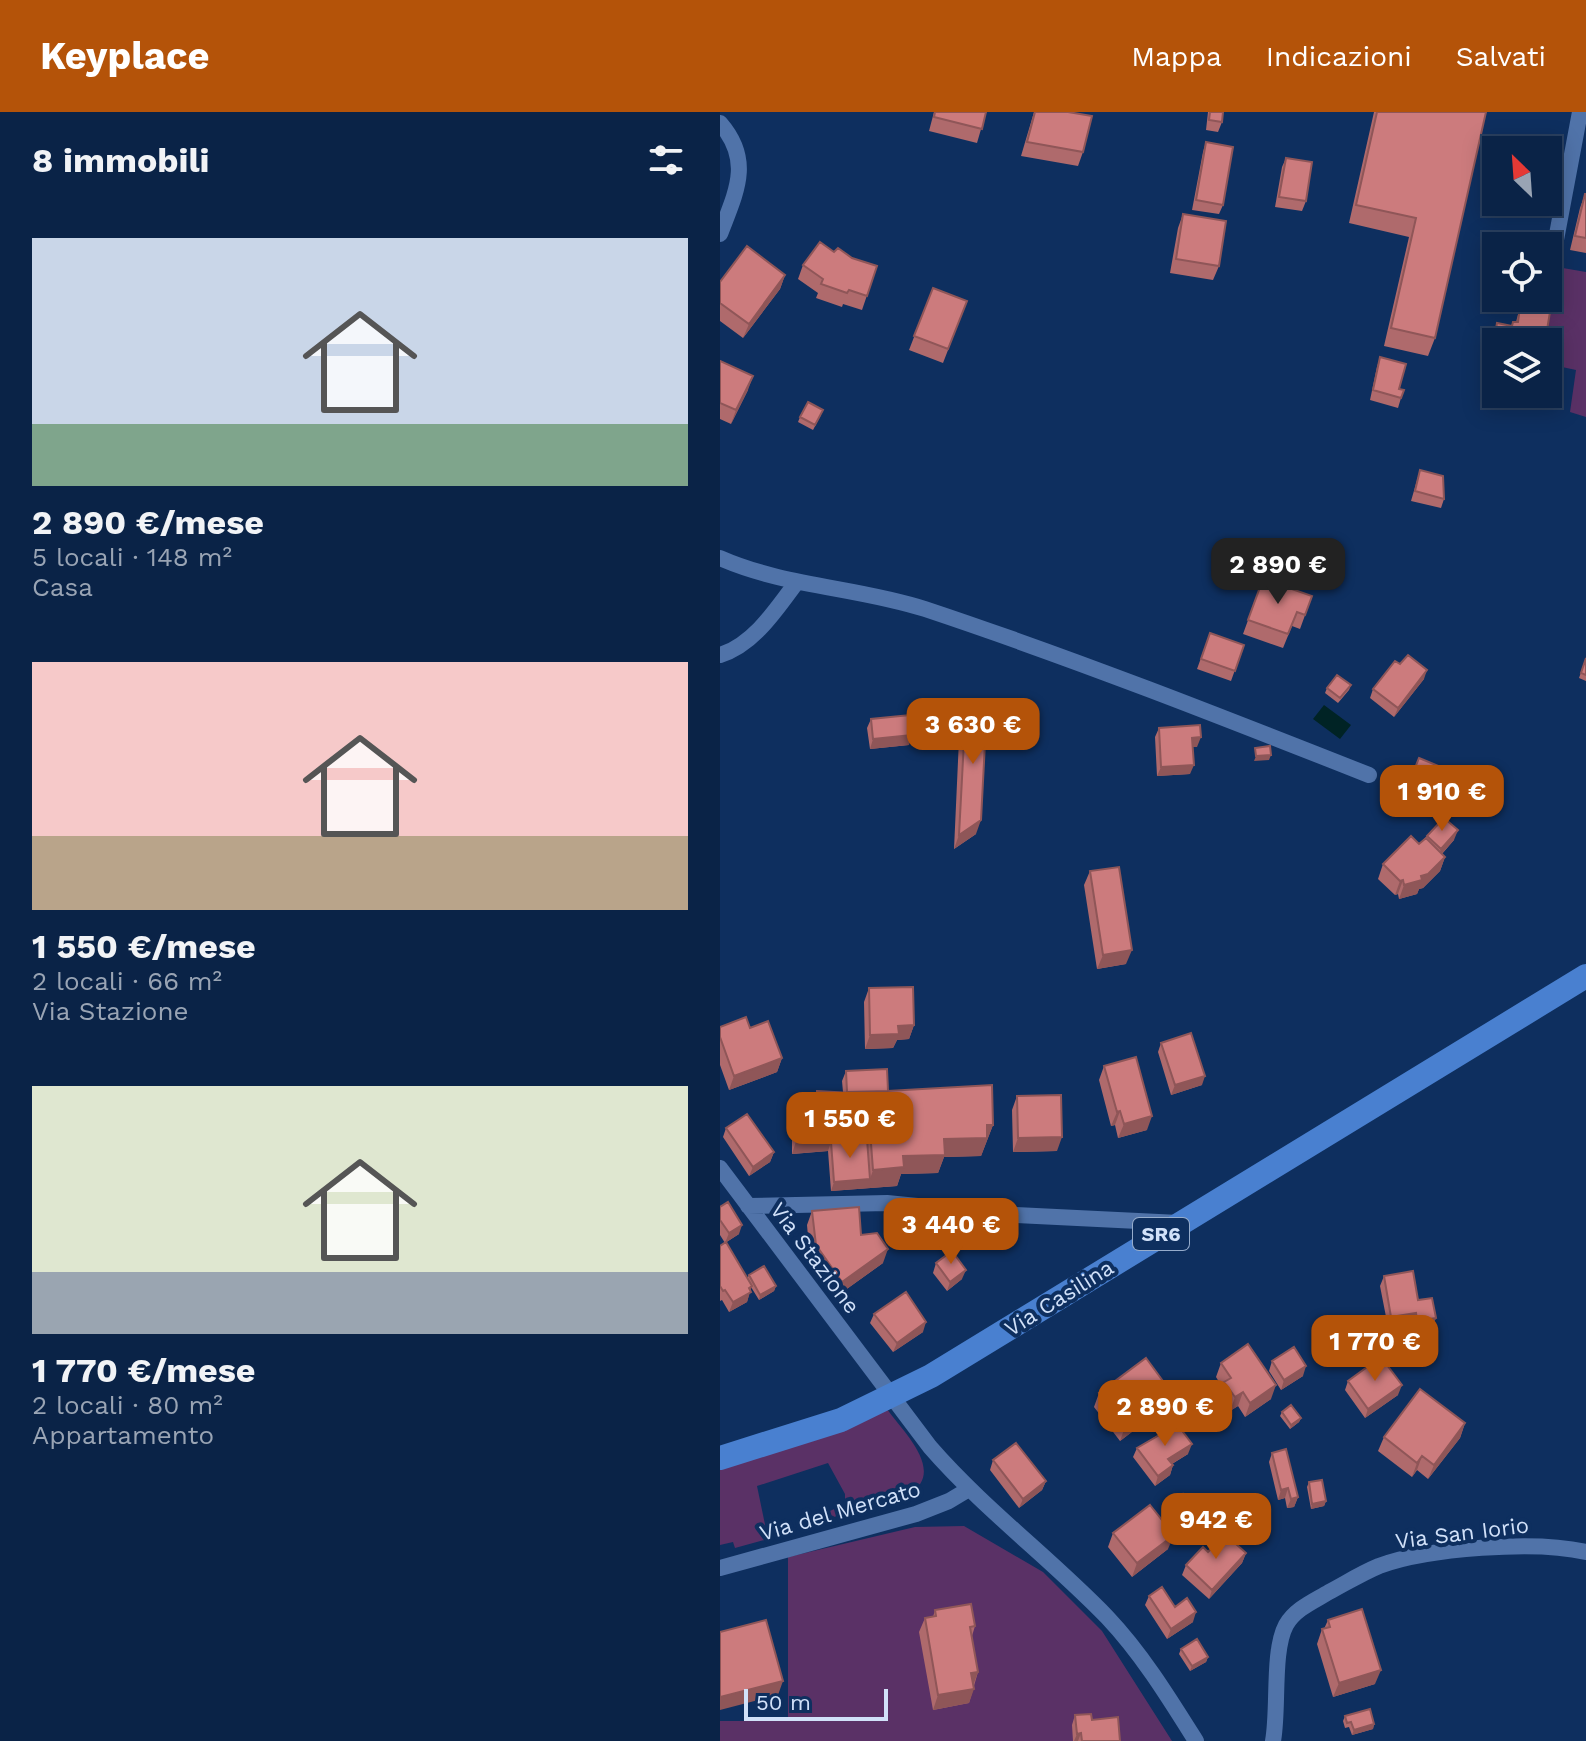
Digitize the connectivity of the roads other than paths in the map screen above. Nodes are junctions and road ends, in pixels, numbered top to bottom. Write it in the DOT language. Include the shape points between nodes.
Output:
graph roads {
  1 [pos="1580,112"];
  2 [pos="720,123"];
  3 [pos="1557,232"];
  4 [pos="720,234"];
  5 [pos="720,558"];
  6 [pos="796,583"];
  7 [pos="720,655"];
  8 [pos="1369,775"];
  9 [pos="1586,976"];
  10 [pos="720,1168"];
  11 [pos="748,1206"];
  12 [pos="1179,1223"];
  13 [pos="720,1458"];
  14 [pos="969,1489"];
  15 [pos="1586,1552"];
  16 [pos="720,1568"];
  17 [pos="1196,1741"];
  18 [pos="1273,1741"];
  1 -- 3 [label="street"];
  2 -- 4 [label="street" via="738,151 740,169"];
  5 -- 6 [label="street"];
  6 -- 7 [label="street" via="757,630"];
  6 -- 8 [label="street" via="926,609 1143,685"];
  9 -- 12 [label="main road, Via Casilina / SR6"];
  10 -- 11 [label="street, Via Stazione"];
  11 -- 12 [label="street" via="887,1203"];
  11 -- 14 [label="street, Via Stazione" via="913,1426"];
  12 -- 13 [label="main road, Via Casilina / SR6" via="899,1393 841,1420"];
  14 -- 16 [label="street, Via del Mercato" via="916,1514"];
  14 -- 17 [label="street, Via Stazione" via="1119,1630"];
  15 -- 18 [label="street, Via San Iorio" via="1539,1545 1409,1558 1372,1569 1310,1602 1283,1632"];
}
